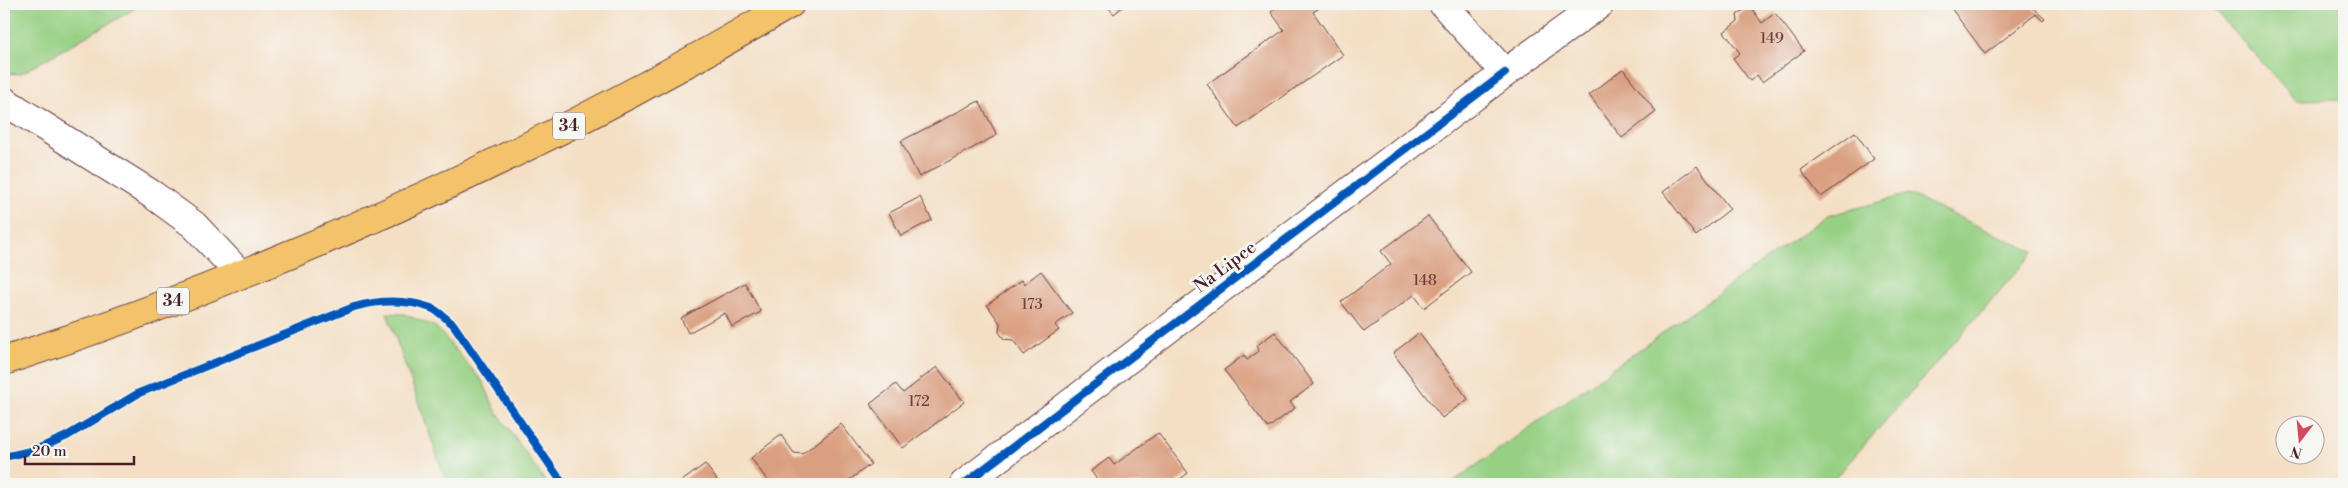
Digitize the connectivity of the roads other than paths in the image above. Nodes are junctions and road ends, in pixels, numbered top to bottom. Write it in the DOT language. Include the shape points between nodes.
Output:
graph roads {
  1 [pos="790,4"];
  2 [pos="1443,4"];
  3 [pos="1600,4"];
  4 [pos="1505,73"];
  5 [pos="4,101"];
  6 [pos="240,274"];
  7 [pos="4,361"];
  8 [pos="964,484"];
  1 -- 6 [label="main road, 34" via="577,122 457,182"];
  2 -- 4 [label="street"];
  3 -- 4 [label="street, Na Lipce"];
  4 -- 8 [label="street, Na Lipce"];
  5 -- 6 [label="street" via="153,195 194,225"];
  6 -- 7 [label="main road, 34" via="118,322"];
}
